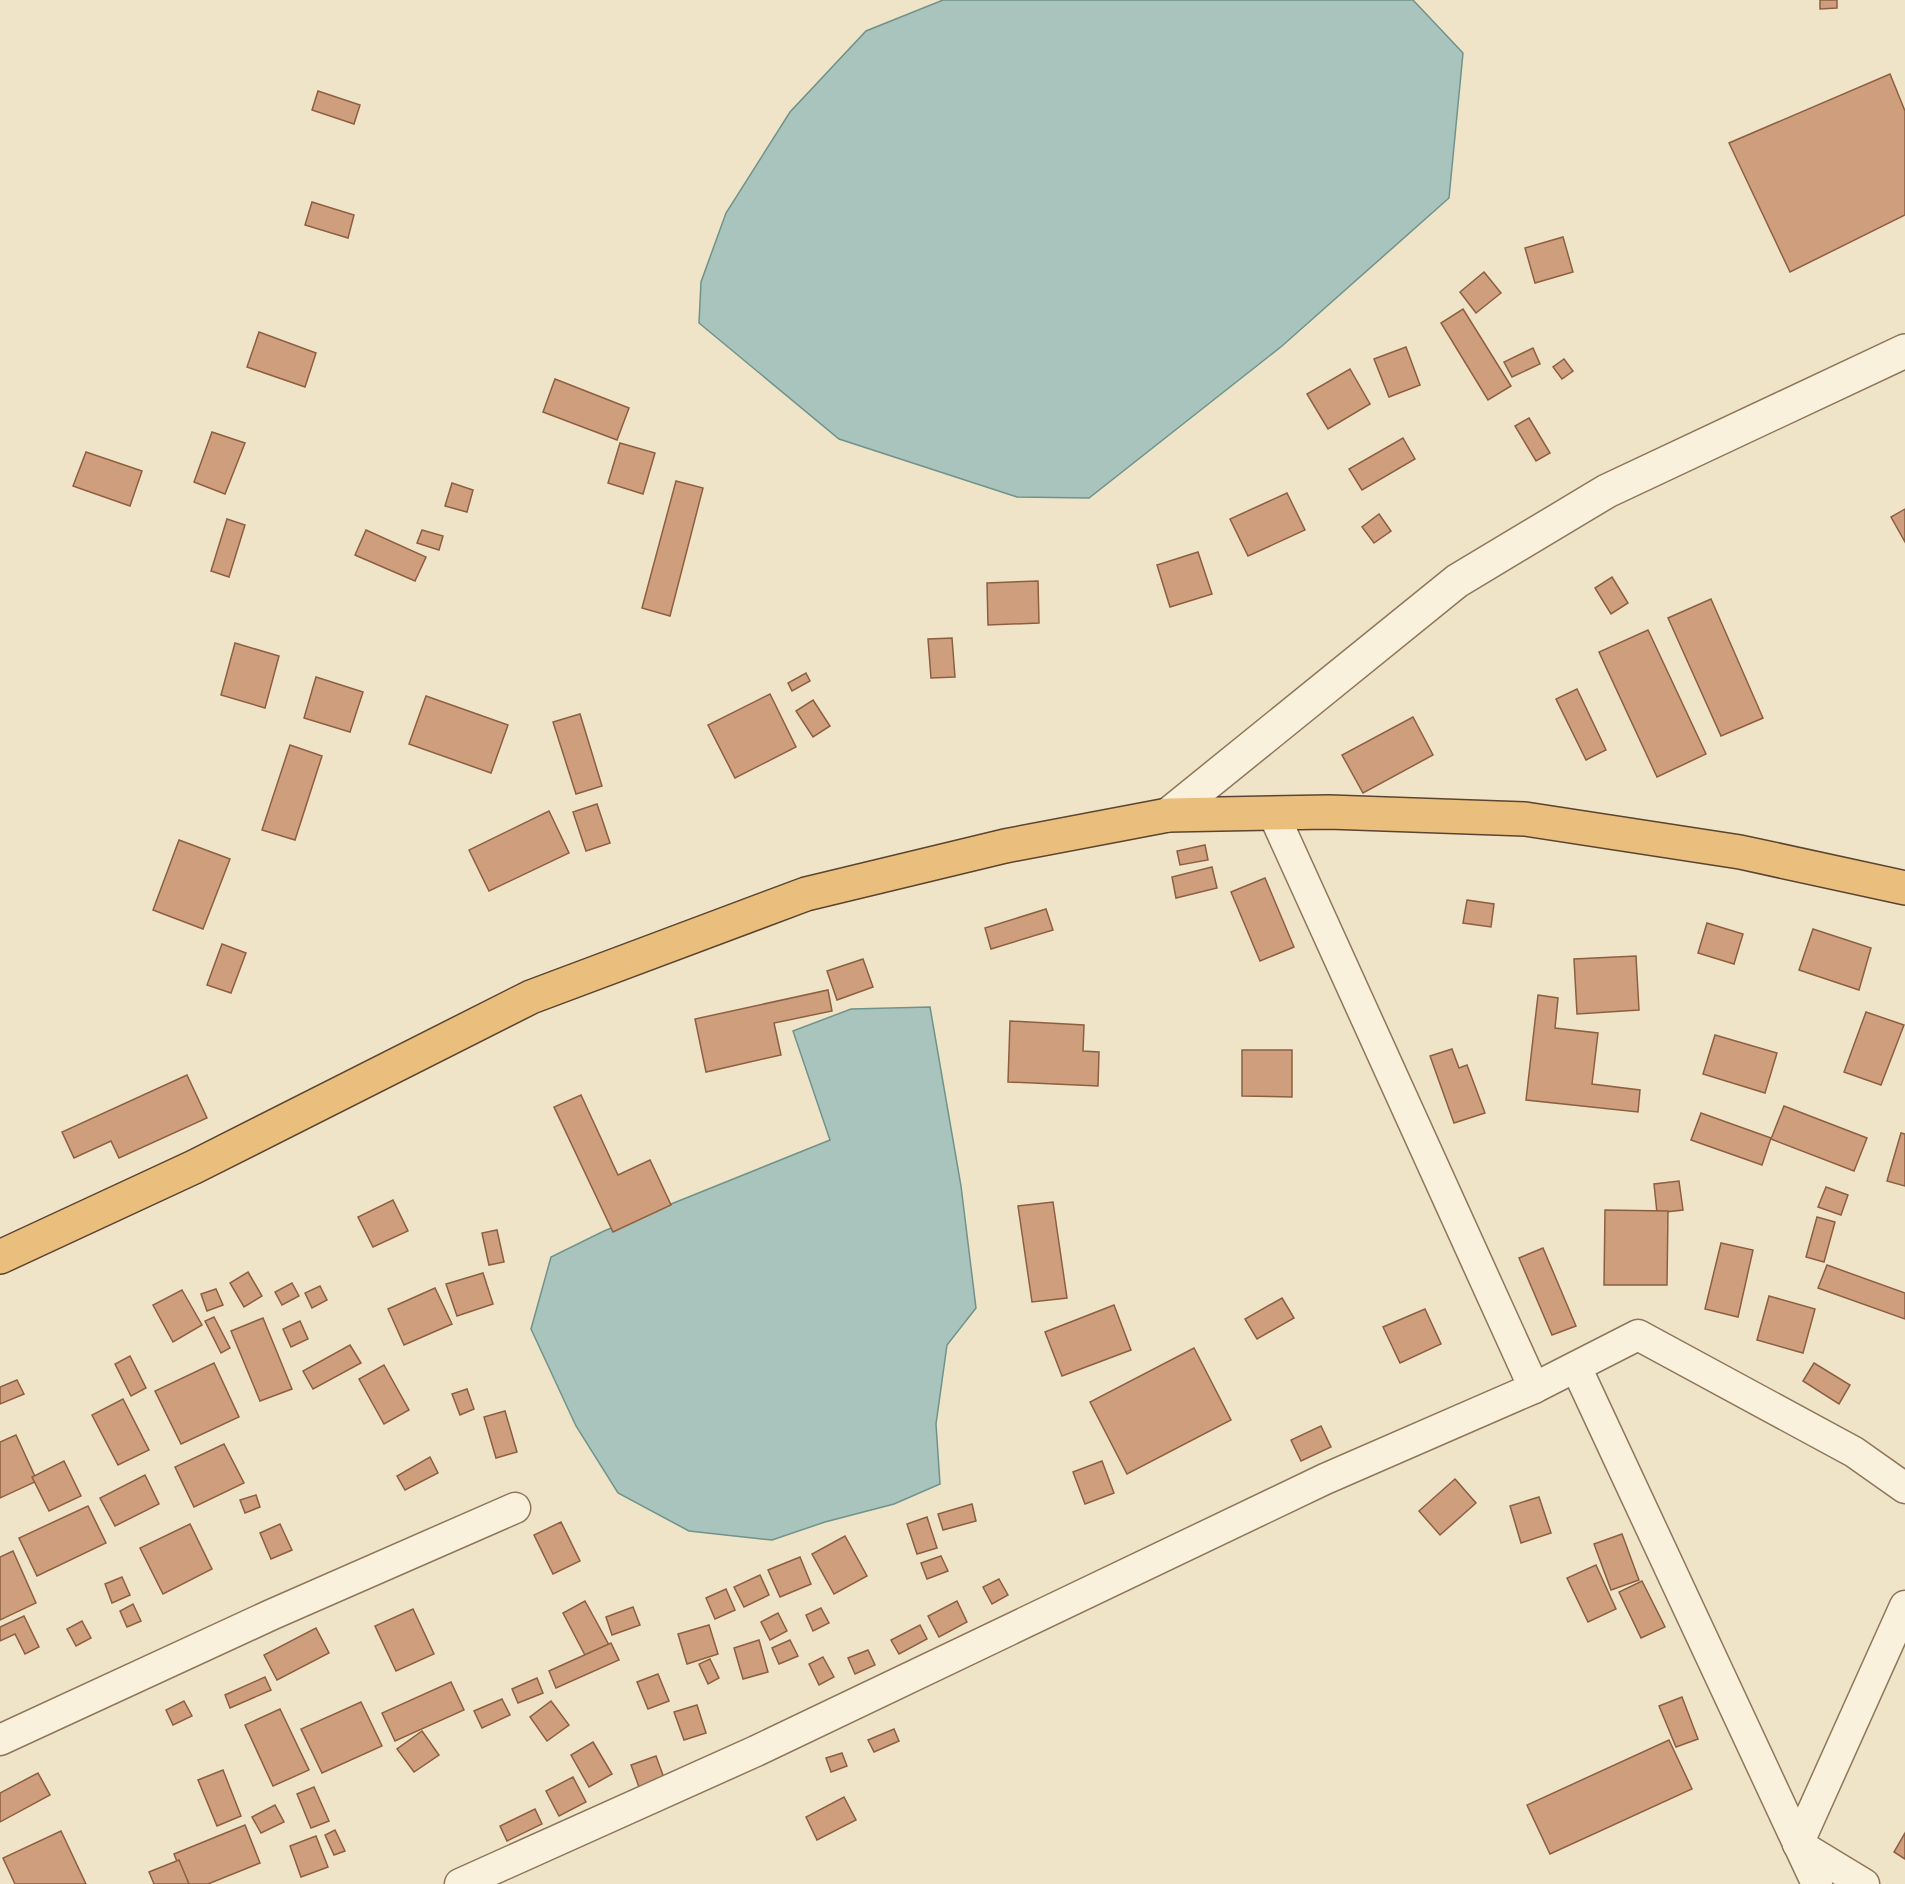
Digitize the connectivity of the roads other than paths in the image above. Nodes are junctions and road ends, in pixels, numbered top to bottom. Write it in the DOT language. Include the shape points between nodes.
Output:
graph roads {
  1 [pos="1905,351"];
  2 [pos="1273,813"];
  3 [pos="1168,815"];
  4 [pos="1905,888"];
  5 [pos="0,1257"];
  6 [pos="1576,1366"];
  7 [pos="1534,1388"];
  8 [pos="1905,1488"];
  9 [pos="515,1508"];
  10 [pos="1905,1606"];
  11 [pos="0,1740"];
  12 [pos="1798,1844"];
  13 [pos="460,1884"];
  14 [pos="1817,1884"];
  15 [pos="1864,1884"];
  1 -- 3 [label="street" via="1607,491 1457,581"];
  2 -- 3 [label="highway"];
  2 -- 4 [label="highway" via="1525,819 1740,852"];
  2 -- 7 [label="street"];
  3 -- 5 [label="highway" via="1005,846 807,894 531,997 194,1167"];
  6 -- 7 [label="street"];
  6 -- 8 [label="street" via="1638,1335 1854,1452"];
  6 -- 12 [label="street"];
  7 -- 13 [label="street" via="1325,1479 756,1751"];
  9 -- 11 [label="street"];
  10 -- 12 [label="street"];
  12 -- 14 [label="street"];
  12 -- 15 [label="street"];
}
